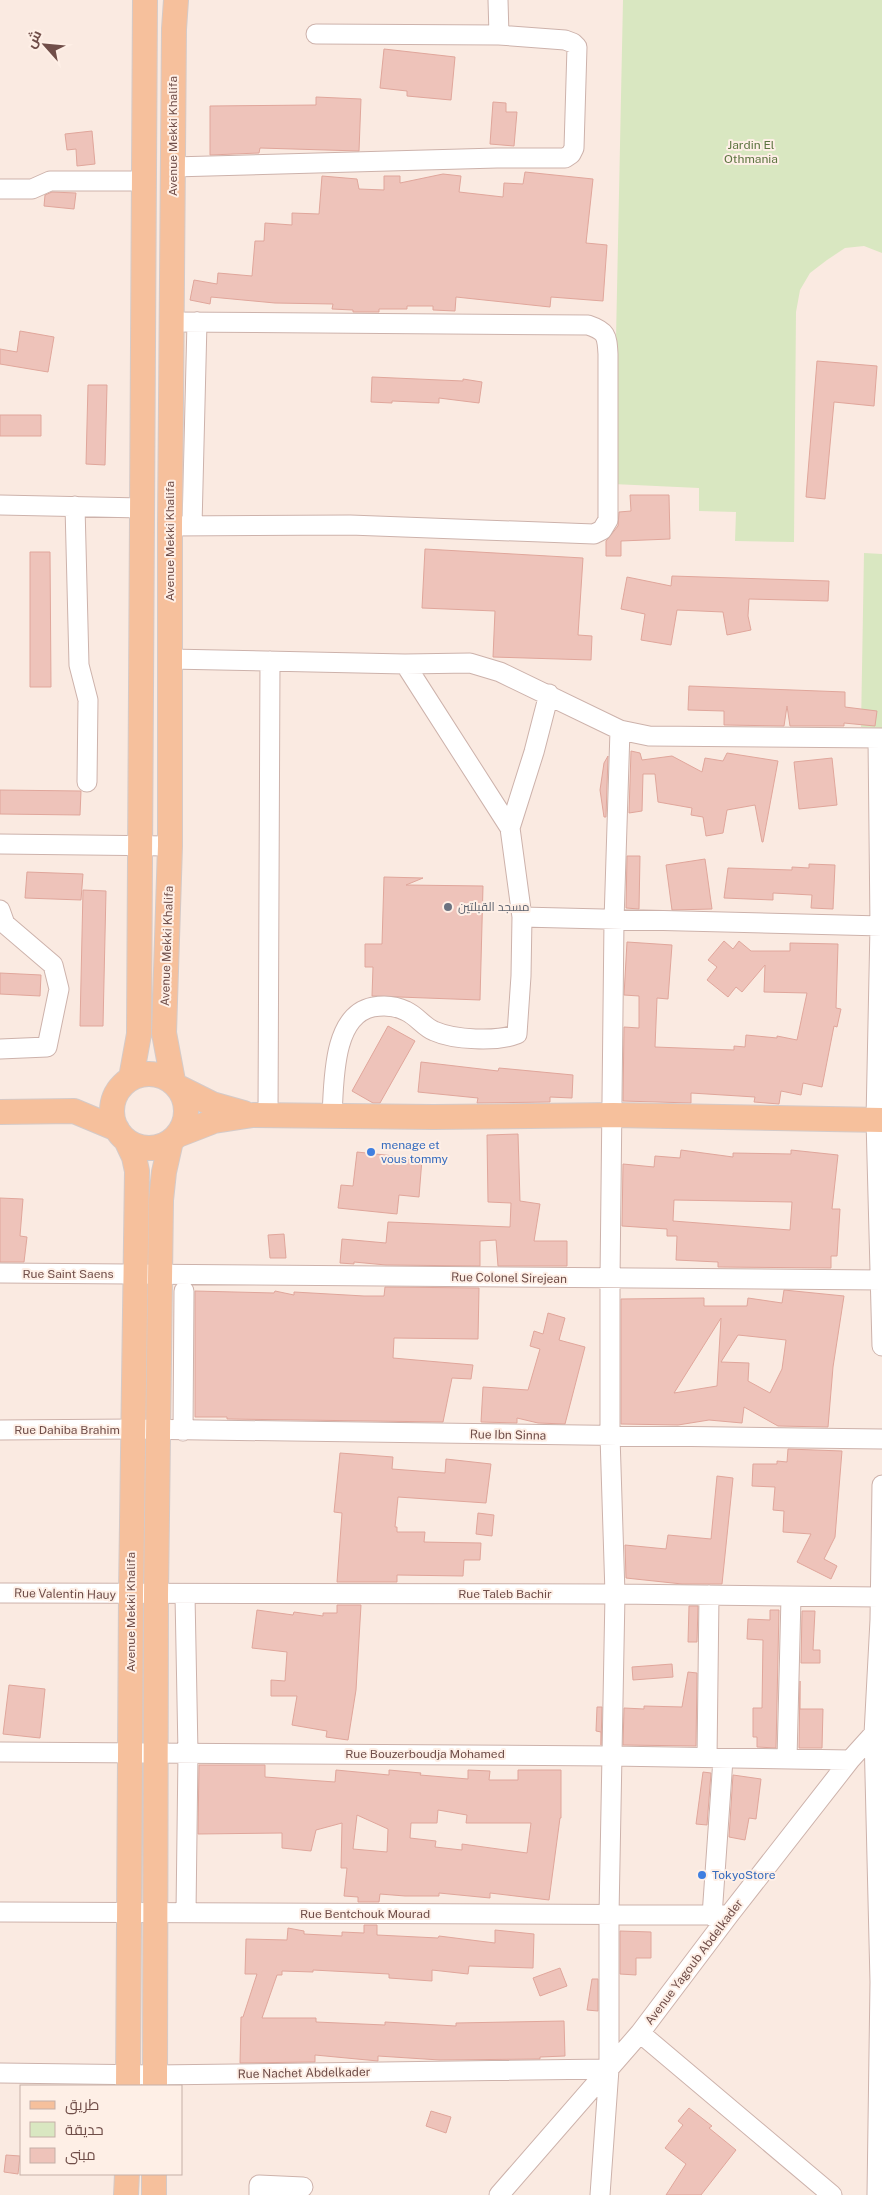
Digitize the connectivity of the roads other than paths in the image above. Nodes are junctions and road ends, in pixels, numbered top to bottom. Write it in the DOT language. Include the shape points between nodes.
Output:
graph roads {
  1 [pos="145,0"];
  2 [pos="176,0"];
  3 [pos="498,0"];
  4 [pos="316,34"];
  5 [pos="498,35"];
  6 [pos="173,167"];
  7 [pos="144,181"];
  8 [pos="0,189"];
  9 [pos="172,322"];
  10 [pos="197,322"];
  11 [pos="0,505"];
  12 [pos="75,506"];
  13 [pos="142,508"];
  14 [pos="181,526"];
  15 [pos="170,659"];
  16 [pos="270,661"];
  17 [pos="404,664"];
  18 [pos="549,694"];
  19 [pos="620,730"];
  20 [pos="880,738"];
  21 [pos="87,782"];
  22 [pos="510,828"];
  23 [pos="0,844"];
  24 [pos="141,846"];
  25 [pos="170,846"];
  26 [pos="0,910"];
  27 [pos="522,917"];
  28 [pos="614,921"];
  29 [pos="881,926"];
  30 [pos="0,1049"];
  31 [pos="125,1083"];
  32 [pos="176,1085"];
  33 [pos="74,1111"];
  34 [pos="0,1112"];
  35 [pos="261,1115"];
  36 [pos="612,1115"];
  37 [pos="332,1116"];
  38 [pos="879,1120"];
  39 [pos="121,1135"];
  40 [pos="174,1138"];
  41 [pos="0,1273"];
  42 [pos="135,1274"];
  43 [pos="161,1274"];
  44 [pos="610,1280"];
  45 [pos="882,1280"];
  46 [pos="184,1291"];
  47 [pos="882,1346"];
  48 [pos="133,1429"];
  49 [pos="0,1430"];
  50 [pos="157,1431"];
  51 [pos="183,1431"];
  52 [pos="610,1436"];
  53 [pos="882,1439"];
  54 [pos="882,1485"];
  55 [pos="0,1593"];
  56 [pos="131,1594"];
  57 [pos="185,1594"];
  58 [pos="614,1594"];
  59 [pos="156,1595"];
  60 [pos="708,1595"];
  61 [pos="791,1597"];
  62 [pos="880,1597"];
  63 [pos="881,1620"];
  64 [pos="878,1728"];
  65 [pos="0,1752"];
  66 [pos="156,1752"];
  67 [pos="131,1753"];
  68 [pos="188,1753"];
  69 [pos="611,1756"];
  70 [pos="715,1759"];
  71 [pos="786,1759"];
  72 [pos="850,1760"];
  73 [pos="0,1912"];
  74 [pos="129,1913"];
  75 [pos="156,1914"];
  76 [pos="186,1914"];
  77 [pos="609,1915"];
  78 [pos="721,1915"];
  79 [pos="881,1982"];
  80 [pos="640,2033"];
  81 [pos="609,2069"];
  82 [pos="0,2073"];
  83 [pos="128,2080"];
  84 [pos="155,2081"];
  85 [pos="127,2175"];
  86 [pos="154,2175"];
  87 [pos="302,2187"];
  88 [pos="126,2195"];
  89 [pos="154,2195"];
  90 [pos="259,2195"];
  91 [pos="499,2195"];
  92 [pos="600,2195"];
  93 [pos="832,2195"];
  94 [pos="877,2195"];
  1 -- 7 [label="main road, Avenue Mekki Khalifa"];
  2 -- 6 [label="main road, Avenue Mekki Khalifa"];
  3 -- 5 [label="street"];
  4 -- 5 [label="street"];
  5 -- 6 [label="street" via="565,40 577,47 574,148 565,158"];
  6 -- 9 [label="main road, Avenue Mekki Khalifa"];
  7 -- 8 [label="street" via="50,181 32,189"];
  7 -- 13 [label="main road, Avenue Mekki Khalifa"];
  9 -- 10 [label="street"];
  9 -- 14 [label="main road, Avenue Mekki Khalifa"];
  10 -- 14 [label="street"];
  10 -- 14 [label="street" via="588,325 601,330 607,338 608,354 608,520 602,530 594,534 350,525"];
  11 -- 12 [label="street"];
  12 -- 13 [label="street"];
  12 -- 21 [label="street" via="79,665 88,700"];
  13 -- 24 [label="main road, Avenue Mekki Khalifa"];
  14 -- 15 [label="main road, Avenue Mekki Khalifa"];
  15 -- 16 [label="street"];
  15 -- 25 [label="main road, Avenue Mekki Khalifa"];
  16 -- 17 [label="street"];
  16 -- 35 [label="street"];
  17 -- 18 [label="street" via="470,663 500,672"];
  17 -- 22 [label="street"];
  18 -- 19 [label="street"];
  18 -- 22 [label="street"];
  19 -- 20 [label="street" via="649,736"];
  19 -- 28 [label="street"];
  20 -- 29 [label="street"];
  22 -- 27 [label="street"];
  23 -- 24 [label="street"];
  24 -- 25 [label="street"];
  24 -- 31 [label="main road, Avenue Mekki Khalifa" via="139,1034"];
  25 -- 32 [label="main road, Avenue Mekki Khalifa" via="164,1032"];
  26 -- 30 [label="street" via="5,924 53,965 59,989 47,1046"];
  27 -- 28 [label="street"];
  27 -- 37 [label="street" via="517,1034 505,1039 464,1037 434,1031 407,1011 383,1005 363,1009 346,1025 334,1063"];
  28 -- 29 [label="street"];
  28 -- 36 [label="street"];
  29 -- 38 [label="street"];
  31 -- 32 [label="main road" via="148,1073 157,1074"];
  31 -- 33 [label="main road"];
  31 -- 39 [label="main road" via="114,1097 112,1108 113,1119"];
  32 -- 35 [label="main road" via="212,1104"];
  32 -- 40 [label="main road" via="187,1107 183,1127"];
  33 -- 34 [label="main road"];
  33 -- 39 [label="main road"];
  35 -- 37 [label="main road"];
  35 -- 40 [label="main road" via="214,1121"];
  36 -- 37 [label="main road"];
  36 -- 38 [label="main road"];
  36 -- 44 [label="street"];
  38 -- 45 [label="street"];
  39 -- 40 [label="main road" via="143,1148 153,1148"];
  39 -- 42 [label="main road, Avenue Mekki Khalifa" via="134,1157 137,1171"];
  40 -- 43 [label="main road, Avenue Mekki Khalifa" via="164,1172 161,1200"];
  41 -- 42 [label="street, Rue Saint Saens"];
  42 -- 43 [label="street, Rue Colonel Sirejean"];
  42 -- 48 [label="main road, Avenue Mekki Khalifa"];
  43 -- 44 [label="street, Rue Colonel Sirejean"];
  43 -- 50 [label="main road, Avenue Mekki Khalifa"];
  44 -- 45 [label="street, Rue Colonel Sirejean"];
  44 -- 52 [label="street"];
  45 -- 47 [label="street"];
  46 -- 51 [label="street"];
  48 -- 49 [label="street, Rue Dahiba Brahim"];
  48 -- 50 [label="street, Rue Ibn Sinna"];
  48 -- 56 [label="main road, Avenue Mekki Khalifa"];
  50 -- 51 [label="street, Rue Ibn Sinna"];
  50 -- 59 [label="main road, Avenue Mekki Khalifa"];
  51 -- 52 [label="street, Rue Ibn Sinna"];
  52 -- 53 [label="street, Rue Ibn Sinna"];
  52 -- 58 [label="street"];
  54 -- 62 [label="street"];
  55 -- 56 [label="street, Rue Valentin Hauy"];
  56 -- 59 [label="street, Rue Taleb Bachir"];
  56 -- 67 [label="main road, Avenue Mekki Khalifa"];
  57 -- 58 [label="street, Rue Taleb Bachir"];
  57 -- 59 [label="street, Rue Taleb Bachir"];
  57 -- 68 [label="street"];
  58 -- 60 [label="street, Rue Taleb Bachir"];
  58 -- 69 [label="street"];
  59 -- 66 [label="main road, Avenue Mekki Khalifa"];
  60 -- 61 [label="street, Rue Taleb Bachir"];
  60 -- 70 [label="street"];
  61 -- 62 [label="street, Rue Taleb Bachir"];
  61 -- 71 [label="street"];
  62 -- 63 [label="street"];
  63 -- 64 [label="street"];
  64 -- 72 [label="street, Avenue Yagoub Abdelkader"];
  64 -- 79 [label="street"];
  65 -- 67 [label="street, Rue Bouzerboudja Mohamed"];
  66 -- 67 [label="street, Rue Bouzerboudja Mohamed"];
  66 -- 68 [label="street, Rue Bouzerboudja Mohamed"];
  66 -- 75 [label="main road, Avenue Mekki Khalifa"];
  67 -- 74 [label="main road, Avenue Mekki Khalifa"];
  68 -- 69 [label="street, Rue Bouzerboudja Mohamed"];
  68 -- 76 [label="street"];
  69 -- 70 [label="street, Rue Bouzerboudja Mohamed"];
  69 -- 77 [label="street"];
  70 -- 71 [label="street, Rue Bouzerboudja Mohamed"];
  70 -- 78 [label="street"];
  71 -- 72 [label="street, Rue Bouzerboudja Mohamed"];
  72 -- 78 [label="street, Avenue Yagoub Abdelkader"];
  73 -- 74 [label="street, Rue Bentchouk Mourad"];
  74 -- 75 [label="street, Rue Bentchouk Mourad"];
  74 -- 83 [label="main road, Avenue Mekki Khalifa"];
  75 -- 76 [label="street, Rue Bentchouk Mourad"];
  75 -- 84 [label="main road, Avenue Mekki Khalifa"];
  76 -- 77 [label="street, Rue Bentchouk Mourad"];
  77 -- 78 [label="street, Rue Bentchouk Mourad"];
  77 -- 81 [label="street"];
  78 -- 80 [label="street, Avenue Yagoub Abdelkader"];
  79 -- 94 [label="street"];
  80 -- 81 [label="street, Avenue Yagoub Abdelkader"];
  80 -- 93 [label="street"];
  81 -- 84 [label="street, Rue Nachet Abdelkader"];
  81 -- 91 [label="street, Avenue Yagoub Abdelkader"];
  81 -- 92 [label="street"];
  82 -- 83 [label="street, Rue Nachet Abdelkader"];
  83 -- 84 [label="street, Rue Nachet Abdelkader"];
  85 -- 88 [label="main road"];
  86 -- 89 [label="main road"];
  87 -- 90 [label="street" via="259,2185"];
}
